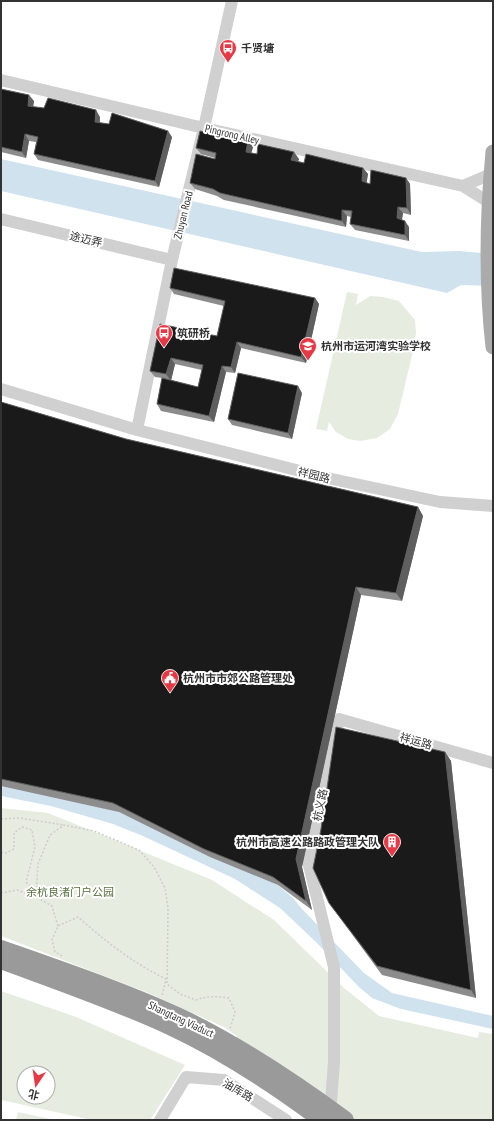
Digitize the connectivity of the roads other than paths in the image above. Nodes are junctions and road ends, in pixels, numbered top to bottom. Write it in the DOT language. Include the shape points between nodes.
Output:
graph roads {
  1 [pos="232,1"];
  2 [pos="1,80"];
  3 [pos="204,128"];
  4 [pos="493,152"];
  5 [pos="491,174"];
  6 [pos="463,186"];
  7 [pos="490,203"];
  8 [pos="1,219"];
  9 [pos="172,260"];
  10 [pos="493,347"];
  11 [pos="1,388"];
  12 [pos="137,430"];
  13 [pos="493,506"];
  14 [pos="339,719"];
  15 [pos="493,763"];
  16 [pos="1,949"];
  17 [pos="1,960"];
  18 [pos="160,1120"];
  19 [pos="286,1120"];
  20 [pos="322,1120"];
  21 [pos="330,1120"];
  22 [pos="345,1120"];
  1 -- 3 [label="street, Zhuyan Road"];
  2 -- 3 [label="street, Pingrong Alley"];
  3 -- 6 [label="street, Pingrong Alley"];
  3 -- 9 [label="street, Zhuyan Road"];
  4 -- 5 [label="main road"];
  5 -- 6 [label="street"];
  5 -- 7 [label="main road"];
  6 -- 7 [label="street, Pingrong Alley"];
  7 -- 10 [label="main road" via="489,253"];
  8 -- 9 [label="street, 途迈弄"];
  9 -- 12 [label="street, Zhuyan Road"];
  11 -- 12 [label="street"];
  12 -- 13 [label="street, 祥园路" via="332,479 440,502"];
  14 -- 15 [label="street, 祥运路"];
  14 -- 21 [label="street, 杭义路" via="308,860 334,967 334,1062"];
  16 -- 22 [label="highway, Shangtang Viaduct, bridge" via="177,1016 230,1043"];
  17 -- 20 [label="highway, Shangtang Viaduct" via="171,1026 284,1092"];
  18 -- 19 [label="street, 油库路" via="186,1077 224,1080"];
}
